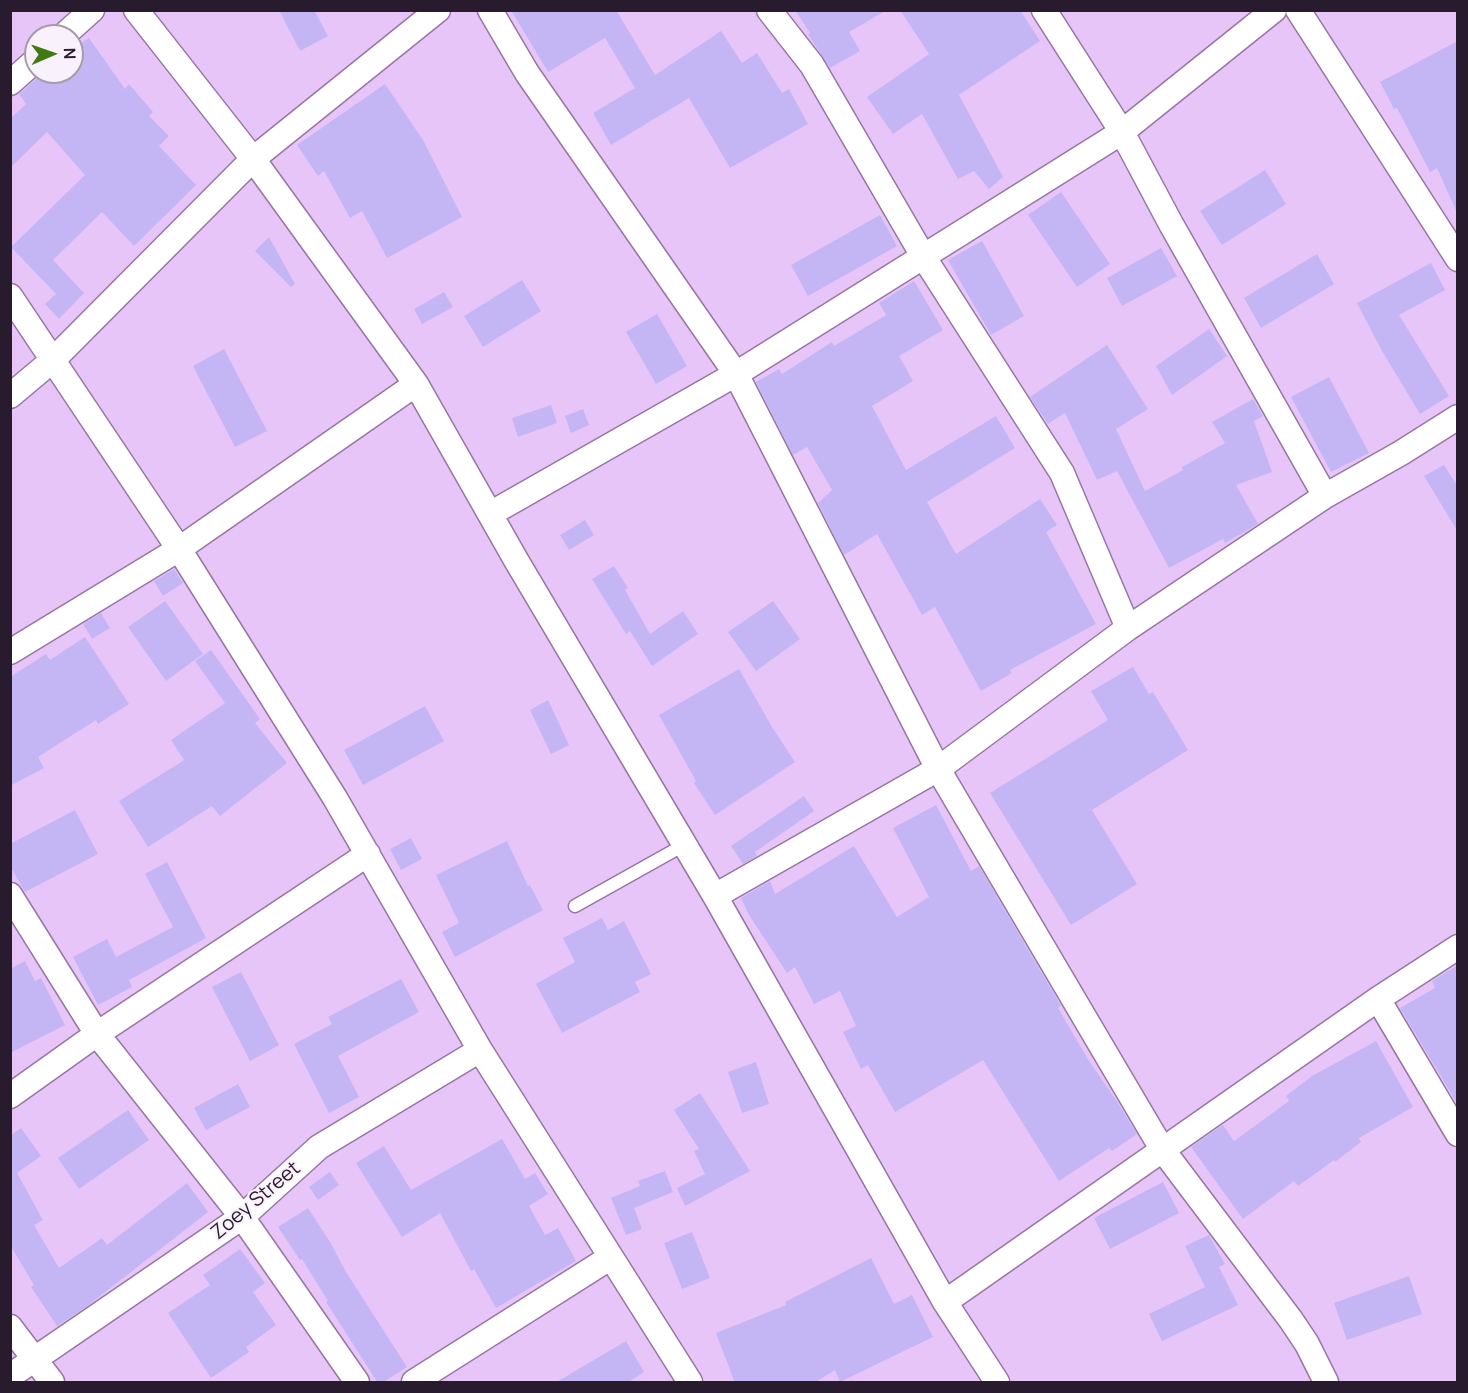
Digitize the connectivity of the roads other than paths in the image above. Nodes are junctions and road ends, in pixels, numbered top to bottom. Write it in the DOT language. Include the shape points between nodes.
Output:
graph roads {
  1 [pos="92,10"];
  2 [pos="136,10"];
  3 [pos="438,10"];
  4 [pos="490,10"];
  5 [pos="769,10"];
  6 [pos="1044,10"];
  7 [pos="1275,10"];
  8 [pos="1298,10"];
  9 [pos="76,24"];
  10 [pos="24,71"];
  11 [pos="10,83"];
  12 [pos="1122,132"];
  13 [pos="253,159"];
  14 [pos="923,256"];
  15 [pos="1458,259"];
  16 [pos="10,296"];
  17 [pos="54,359"];
  18 [pos="736,374"];
  19 [pos="416,384"];
  20 [pos="10,396"];
  21 [pos="1458,417"];
  22 [pos="1325,496"];
  23 [pos="490,514"];
  24 [pos="179,549"];
  25 [pos="1128,628"];
  26 [pos="10,652"];
  27 [pos="938,769"];
  28 [pos="684,845"];
  29 [pos="368,854"];
  30 [pos="10,895"];
  31 [pos="714,896"];
  32 [pos="575,906"];
  33 [pos="1458,946"];
  34 [pos="1378,999"];
  35 [pos="98,1034"];
  36 [pos="480,1050"];
  37 [pos="10,1096"];
  38 [pos="1458,1134"];
  39 [pos="1162,1149"];
  40 [pos="242,1217"];
  41 [pos="611,1257"];
  42 [pos="945,1302"];
  43 [pos="10,1327"];
  44 [pos="36,1360"];
  45 [pos="10,1376"];
  46 [pos="52,1383"];
  47 [pos="357,1383"];
  48 [pos="414,1383"];
  49 [pos="690,1383"];
  50 [pos="997,1383"];
  51 [pos="1326,1383"];
  1 -- 9 [label="street"];
  2 -- 13 [label="street"];
  3 -- 13 [label="street"];
  4 -- 18 [label="street" via="527,73"];
  5 -- 14 [label="street" via="812,65"];
  6 -- 12 [label="street"];
  7 -- 12 [label="street"];
  8 -- 15 [label="street"];
  10 -- 11 [label="street"];
  12 -- 14 [label="street"];
  12 -- 22 [label="street"];
  13 -- 17 [label="street"];
  13 -- 19 [label="street"];
  14 -- 18 [label="street"];
  14 -- 25 [label="street" via="1062,473"];
  16 -- 17 [label="street"];
  17 -- 20 [label="street"];
  17 -- 24 [label="street"];
  18 -- 23 [label="street"];
  18 -- 27 [label="street"];
  19 -- 23 [label="street"];
  19 -- 24 [label="street"];
  21 -- 22 [label="street"];
  22 -- 25 [label="street"];
  23 -- 28 [label="street"];
  24 -- 26 [label="street"];
  24 -- 29 [label="street"];
  25 -- 27 [label="street"];
  27 -- 31 [label="street"];
  27 -- 39 [label="street"];
  28 -- 31 [label="street"];
  28 -- 32 [label="lane"];
  29 -- 35 [label="street"];
  29 -- 36 [label="street"];
  30 -- 35 [label="street"];
  31 -- 42 [label="street"];
  33 -- 34 [label="street"];
  34 -- 38 [label="street"];
  34 -- 39 [label="street"];
  35 -- 37 [label="street"];
  35 -- 40 [label="street"];
  36 -- 40 [label="street, Zoey Street" via="320,1147"];
  36 -- 41 [label="street"];
  39 -- 42 [label="street"];
  39 -- 51 [label="street" via="1308,1344"];
  40 -- 44 [label="street, Zoey Street"];
  40 -- 47 [label="street"];
  41 -- 48 [label="street"];
  41 -- 49 [label="street"];
  42 -- 50 [label="street"];
  43 -- 44 [label="street"];
  44 -- 45 [label="street, Zoey Street"];
  44 -- 46 [label="street"];
}
